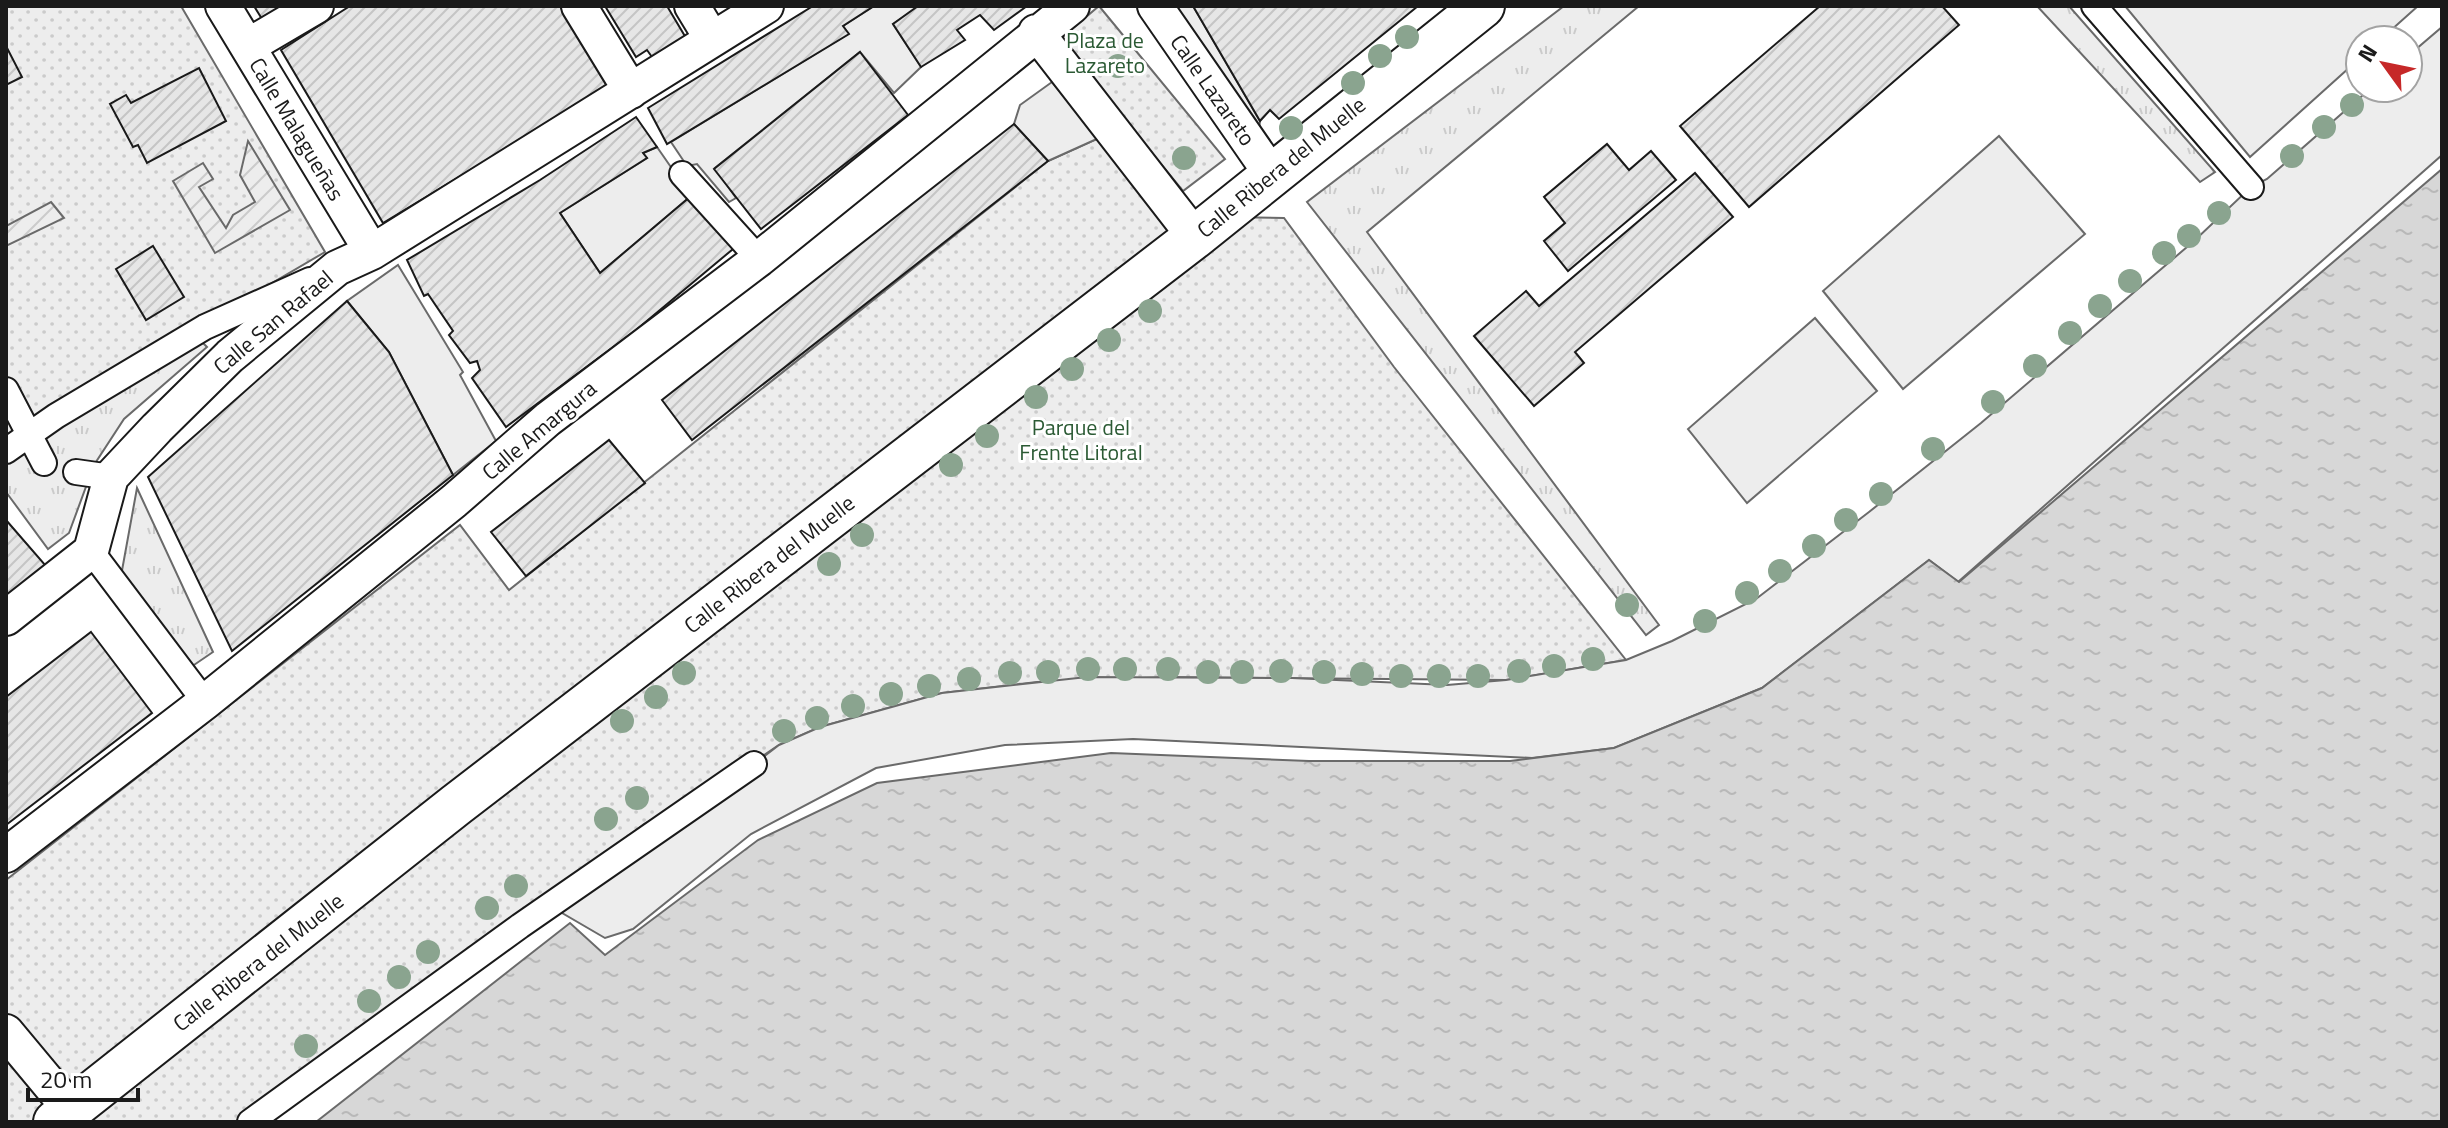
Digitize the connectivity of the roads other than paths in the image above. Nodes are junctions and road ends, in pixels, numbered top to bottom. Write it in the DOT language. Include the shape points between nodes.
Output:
graph roads {
  1 [pos="223,6"];
  2 [pos="316,6"];
  3 [pos="579,6"];
  4 [pos="692,6"];
  5 [pos="766,6"];
  6 [pos="1072,6"];
  7 [pos="1155,6"];
  8 [pos="1483,6"];
  9 [pos="2094,6"];
  10 [pos="1036,32"];
  11 [pos="712,39"];
  12 [pos="248,46"];
  13 [pos="631,91"];
  14 [pos="682,174"];
  15 [pos="1272,175"];
  16 [pos="2251,187"];
  17 [pos="1195,237"];
  18 [pos="372,252"];
  19 [pos="759,259"];
  20 [pos="337,268"];
  21 [pos="6,390"];
  22 [pos="29,435"];
  23 [pos="6,451"];
  24 [pos="44,463"];
  25 [pos="76,472"];
  26 [pos="111,477"];
  27 [pos="91,551"];
  28 [pos="6,618"];
  29 [pos="205,702"];
  30 [pos="754,764"];
  31 [pos="6,855"];
  32 [pos="6,1032"];
  33 [pos="63,1116"];
  34 [pos="250,1122"];
  1 -- 12 [label="street, Calle Malagueñas"];
  2 -- 12 [label="street"];
  3 -- 13 [label="street"];
  4 -- 11 [label="street"];
  5 -- 11 [label="street, Calle San Rafael"];
  6 -- 10 [label="street, Calle Amargura"];
  7 -- 15 [label="street, Calle Lazareto"];
  8 -- 15 [label="street, Calle Ribera del Muelle"];
  9 -- 16 [label="street"];
  10 -- 17 [label="street"];
  10 -- 19 [label="street, Calle Amargura"];
  11 -- 13 [label="street, Calle San Rafael"];
  12 -- 18 [label="street, Calle Malagueñas"];
  13 -- 18 [label="street, Calle San Rafael"];
  14 -- 19 [label="street"];
  15 -- 17 [label="street, Calle Ribera del Muelle"];
  17 -- 33 [label="street, Calle Ribera del Muelle" via="462,800"];
  18 -- 20 [label="street, Calle San Rafael"];
  19 -- 29 [label="street, Calle Amargura" via="548,419"];
  20 -- 22 [label="street" via="205,327"];
  20 -- 26 [label="street, Calle San Rafael" via="230,356"];
  21 -- 22 [label="street"];
  22 -- 23 [label="street"];
  22 -- 24 [label="street"];
  25 -- 26 [label="street"];
  26 -- 27 [label="street, Calle San Rafael"];
  27 -- 28 [label="street"];
  27 -- 29 [label="street"];
  29 -- 31 [label="street, Calle Amargura"];
  30 -- 34 [label="street"];
  32 -- 33 [label="street"];
}
